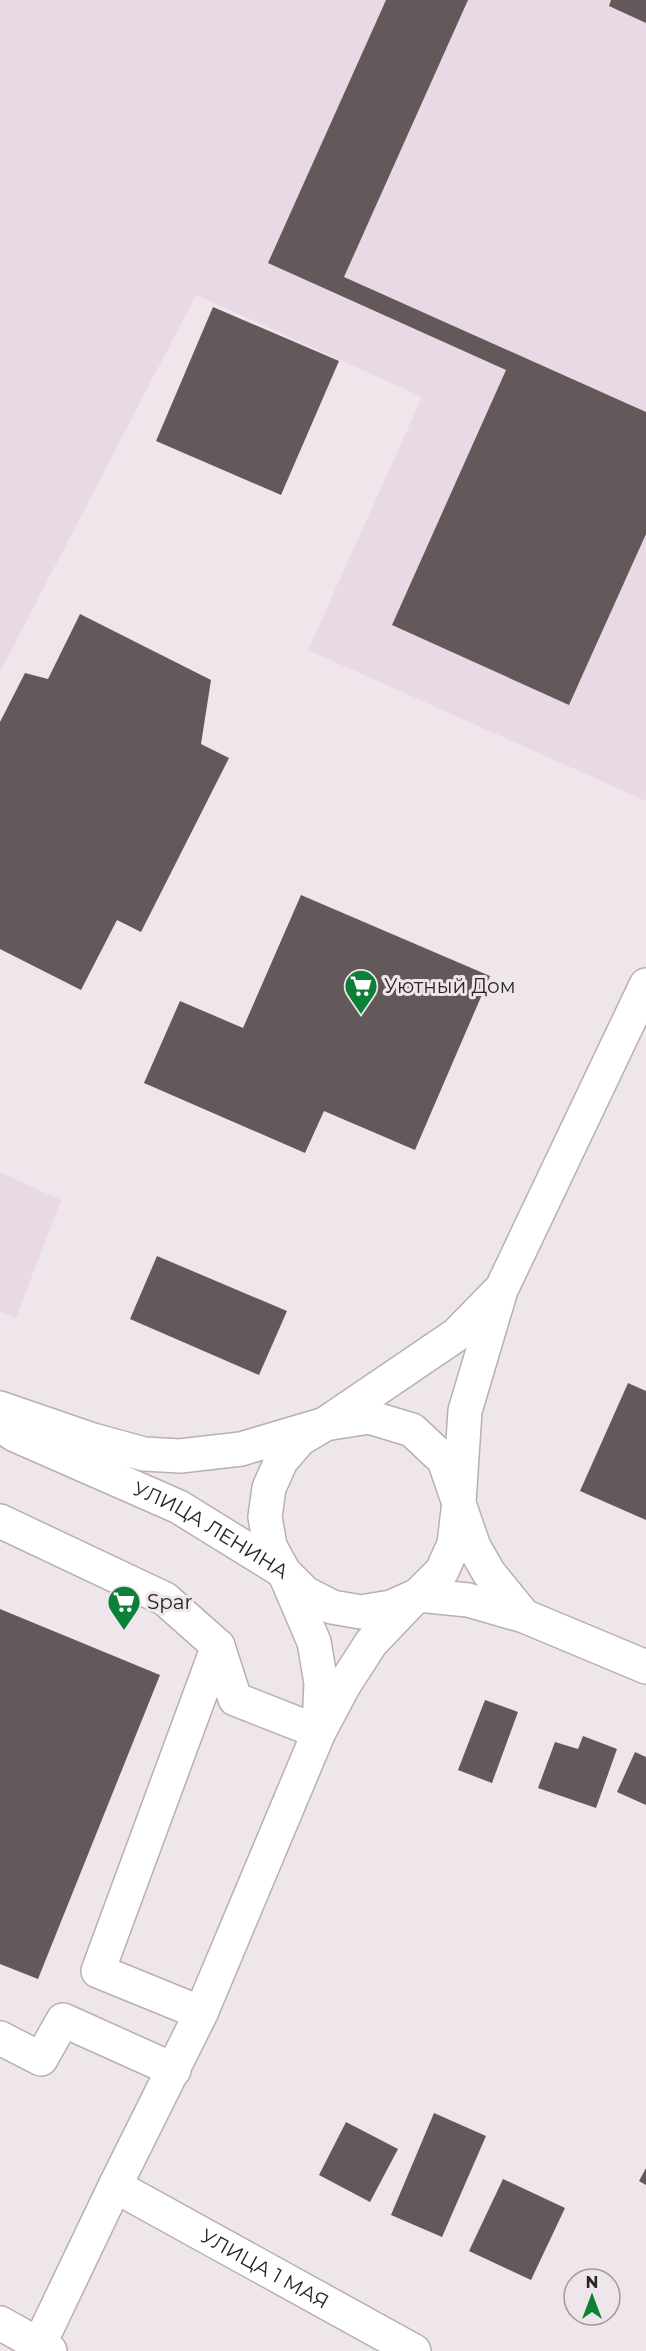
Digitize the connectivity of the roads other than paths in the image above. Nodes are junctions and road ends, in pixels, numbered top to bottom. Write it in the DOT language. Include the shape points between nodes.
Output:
graph roads {
  1 [pos="646,985"];
  2 [pos="501,1290"];
  3 [pos="0,1408"];
  4 [pos="325,1424"];
  5 [pos="0,1425"];
  6 [pos="459,1502"];
  7 [pos="0,1521"];
  8 [pos="284,1572"];
  9 [pos="418,1594"];
  10 [pos="524,1616"];
  11 [pos="218,1646"];
  12 [pos="646,1666"];
  13 [pos="319,1732"];
  14 [pos="201,2013"];
  15 [pos="0,2038"];
  16 [pos="174,2070"];
  17 [pos="115,2186"];
  18 [pos="0,2323"];
  19 [pos="44,2348"];
  20 [pos="414,2351"];
  1 -- 2 [label="street"];
  2 -- 4 [label="street" via="456,1335"];
  2 -- 6 [label="street, УЛИЦА ЛЕНИНА" via="465,1411"];
  3 -- 4 [label="street" via="144,1454 180,1456 241,1449"];
  4 -- 6 [label="street" via="369,1417 412,1430 444,1460"];
  4 -- 8 [label="street" via="300,1439 281,1461 269,1488 265,1517 270,1546"];
  5 -- 8 [label="street, УЛИЦА ЛЕНИНА" via="179,1507"];
  6 -- 9 [label="street, УЛИЦА ЛЕНИНА" via="454,1544 442,1571"];
  6 -- 10 [label="street" via="474,1547 489,1573"];
  7 -- 11 [label="street" via="165,1599"];
  8 -- 9 [label="street, УЛИЦА ЛЕНИНА" via="305,1593 332,1607 361,1612 391,1607"];
  8 -- 13 [label="street" via="314,1642 321,1683"];
  9 -- 10 [label="street" via="468,1600"];
  9 -- 13 [label="street" via="372,1643"];
  10 -- 12 [label="street"];
  11 -- 13 [label="street" via="235,1699"];
  11 -- 14 [label="street" via="98,1971"];
  13 -- 14 [label="street"];
  14 -- 16 [label="street"];
  15 -- 16 [label="street" via="41,2059 63,2020"];
  16 -- 17 [label="street"];
  17 -- 19 [label="street"];
  17 -- 20 [label="street, УЛИЦА 1 МАЯ"];
  18 -- 19 [label="street"];
}
